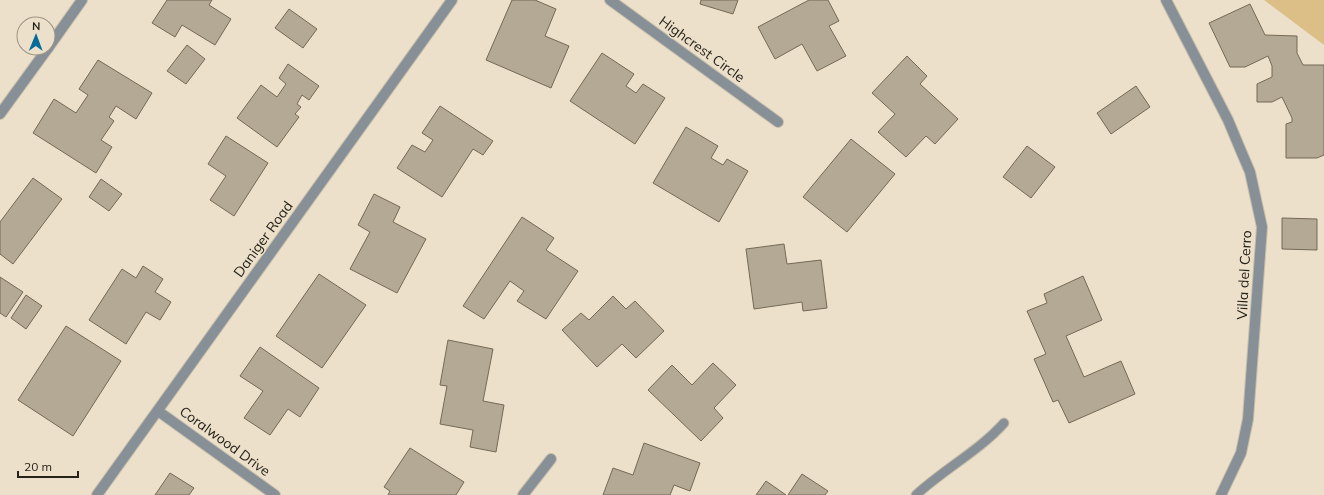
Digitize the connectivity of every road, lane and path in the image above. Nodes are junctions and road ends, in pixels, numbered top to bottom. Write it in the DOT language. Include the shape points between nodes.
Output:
graph roads {
  1 [pos="82,0"];
  2 [pos="452,0"];
  3 [pos="610,0"];
  4 [pos="1166,0"];
  5 [pos="56,37"];
  6 [pos="42,56"];
  7 [pos="0,114"];
  8 [pos="778,122"];
  9 [pos="158,411"];
  10 [pos="1004,423"];
  11 [pos="551,458"];
  12 [pos="97,495"];
  13 [pos="275,495"];
  14 [pos="523,495"];
  15 [pos="916,495"];
  16 [pos="1221,495"];
  1 -- 5 [label="street"];
  2 -- 9 [label="street, Daniger Road"];
  3 -- 8 [label="street, Highcrest Circle"];
  4 -- 16 [label="street, Villa del Cerro" via="1228,120 1250,172 1262,227 1248,419 1241,453"];
  6 -- 7 [label="street"];
  9 -- 12 [label="street, Daniger Road"];
  9 -- 13 [label="street, Coralwood Drive"];
  10 -- 15 [label="lane" via="994,434"];
  11 -- 14 [label="street"];
}
